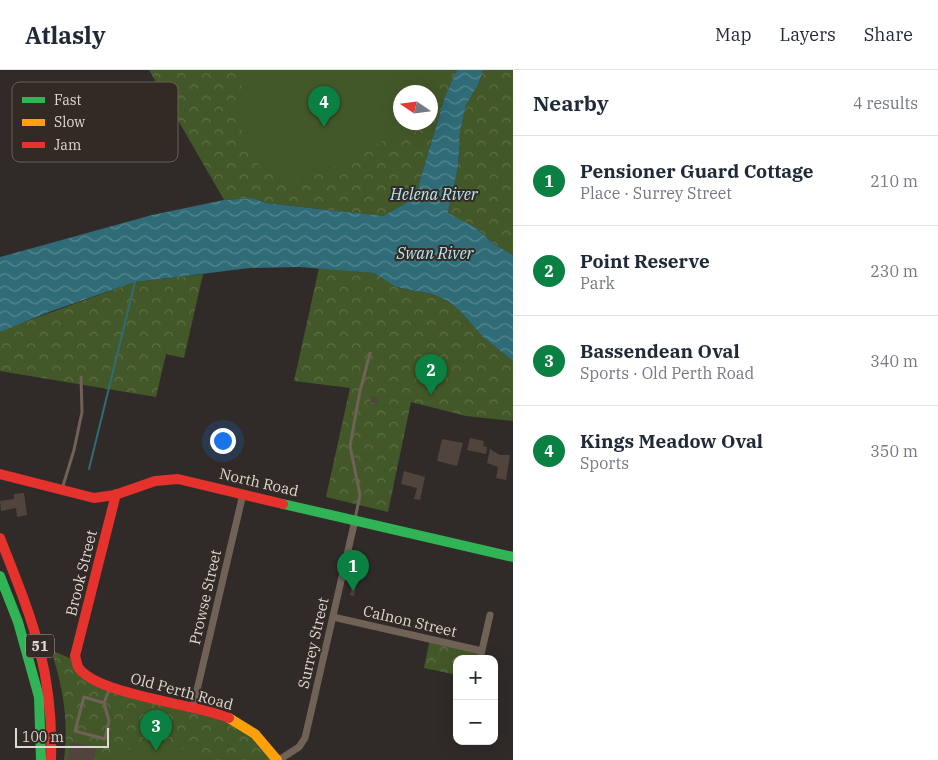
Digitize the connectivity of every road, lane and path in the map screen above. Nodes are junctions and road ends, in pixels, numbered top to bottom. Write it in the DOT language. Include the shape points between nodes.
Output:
graph roads {
  1 [pos="370,353"];
  2 [pos="81,377"];
  3 [pos="0,474"];
  4 [pos="62,489"];
  5 [pos="116,494"];
  6 [pos="243,494"];
  7 [pos="355,520"];
  8 [pos="0,538"];
  9 [pos="513,557"];
  10 [pos="0,576"];
  11 [pos="490,615"];
  12 [pos="333,617"];
  13 [pos="482,651"];
  14 [pos="481,655"];
  15 [pos="74,660"];
  16 [pos="111,687"];
  17 [pos="104,703"];
  18 [pos="193,707"];
  19 [pos="41,760"];
  20 [pos="51,760"];
  21 [pos="278,760"];
  1 -- 7 [label="lane" via="350,446 360,495"];
  2 -- 4 [label="lane" via="82,412"];
  3 -- 4 [label="main road, North Road"];
  4 -- 5 [label="main road, North Road" via="94,498"];
  5 -- 6 [label="main road, North Road" via="162,478"];
  5 -- 15 [label="main road, Brook Street"];
  6 -- 7 [label="main road, North Road"];
  6 -- 18 [label="street, Prowse Street"];
  7 -- 9 [label="main road, North Road"];
  7 -- 12 [label="street, Surrey Street"];
  8 -- 20 [label="main road, 51" via="34,628 46,673 52,722"];
  10 -- 19 [label="main road, 51" via="18,622 39,697"];
  11 -- 13 [label="street"];
  12 -- 13 [label="street, Calnon Street"];
  12 -- 21 [label="street, Surrey Street" via="305,738 299,747"];
  13 -- 14 [label="street"];
  15 -- 16 [label="main road, Old Perth Road" via="86,675"];
  16 -- 17 [label="lane"];
  16 -- 18 [label="main road, Old Perth Road"];
  17 -- 17 [label="lane" via="109,721 105,739 75,732 84,698"];
  18 -- 21 [label="main road, Old Perth Road" via="226,716 244,726"];
}
